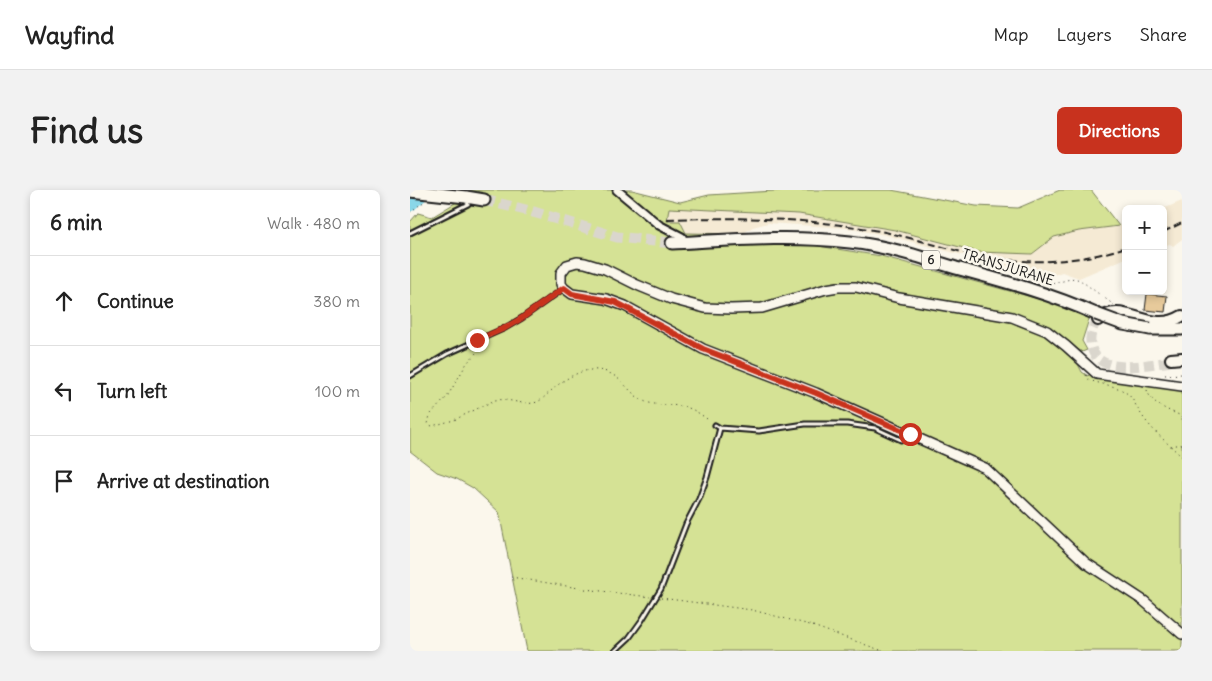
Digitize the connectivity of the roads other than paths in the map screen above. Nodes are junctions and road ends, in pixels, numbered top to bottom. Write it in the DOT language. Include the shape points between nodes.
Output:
graph roads {
  1 [pos="618,190"];
  2 [pos="410,191"];
  3 [pos="474,197"];
  4 [pos="410,233"];
  5 [pos="682,241"];
  6 [pos="564,288"];
  7 [pos="1182,316"];
  8 [pos="1099,319"];
  9 [pos="1182,329"];
  10 [pos="1182,358"];
  11 [pos="1171,359"];
  12 [pos="410,376"];
  13 [pos="1182,386"];
  14 [pos="715,425"];
  15 [pos="720,428"];
  16 [pos="910,434"];
  17 [pos="1182,634"];
  18 [pos="615,651"];
  1 -- 5 [label="street" via="648,218"];
  2 -- 3 [label="main road, bridge"];
  3 -- 4 [label="lane"];
  5 -- 8 [label="main road, TRANSJURANE / 6" via="806,238 869,244 1051,296"];
  6 -- 12 [label="lane" via="522,318 447,354"];
  6 -- 13 [label="street" via="561,273 567,265 576,262 605,269 671,299 712,308 762,308 826,289 856,287 1023,320 1047,331 1097,374"];
  6 -- 16 [label="street" via="572,294 615,302 703,349"];
  7 -- 8 [label="main road" via="1160,323 1131,316"];
  8 -- 9 [label="main road, TRANSJURANE / 6, bridge" via="1136,328"];
  10 -- 11 [label="main road"];
  14 -- 15 [label="lane"];
  15 -- 16 [label="lane" via="759,431 828,423 875,428 901,440"];
  15 -- 18 [label="lane" via="699,499 657,598 629,638"];
  16 -- 17 [label="street" via="985,468 1086,563 1138,597"];
}
